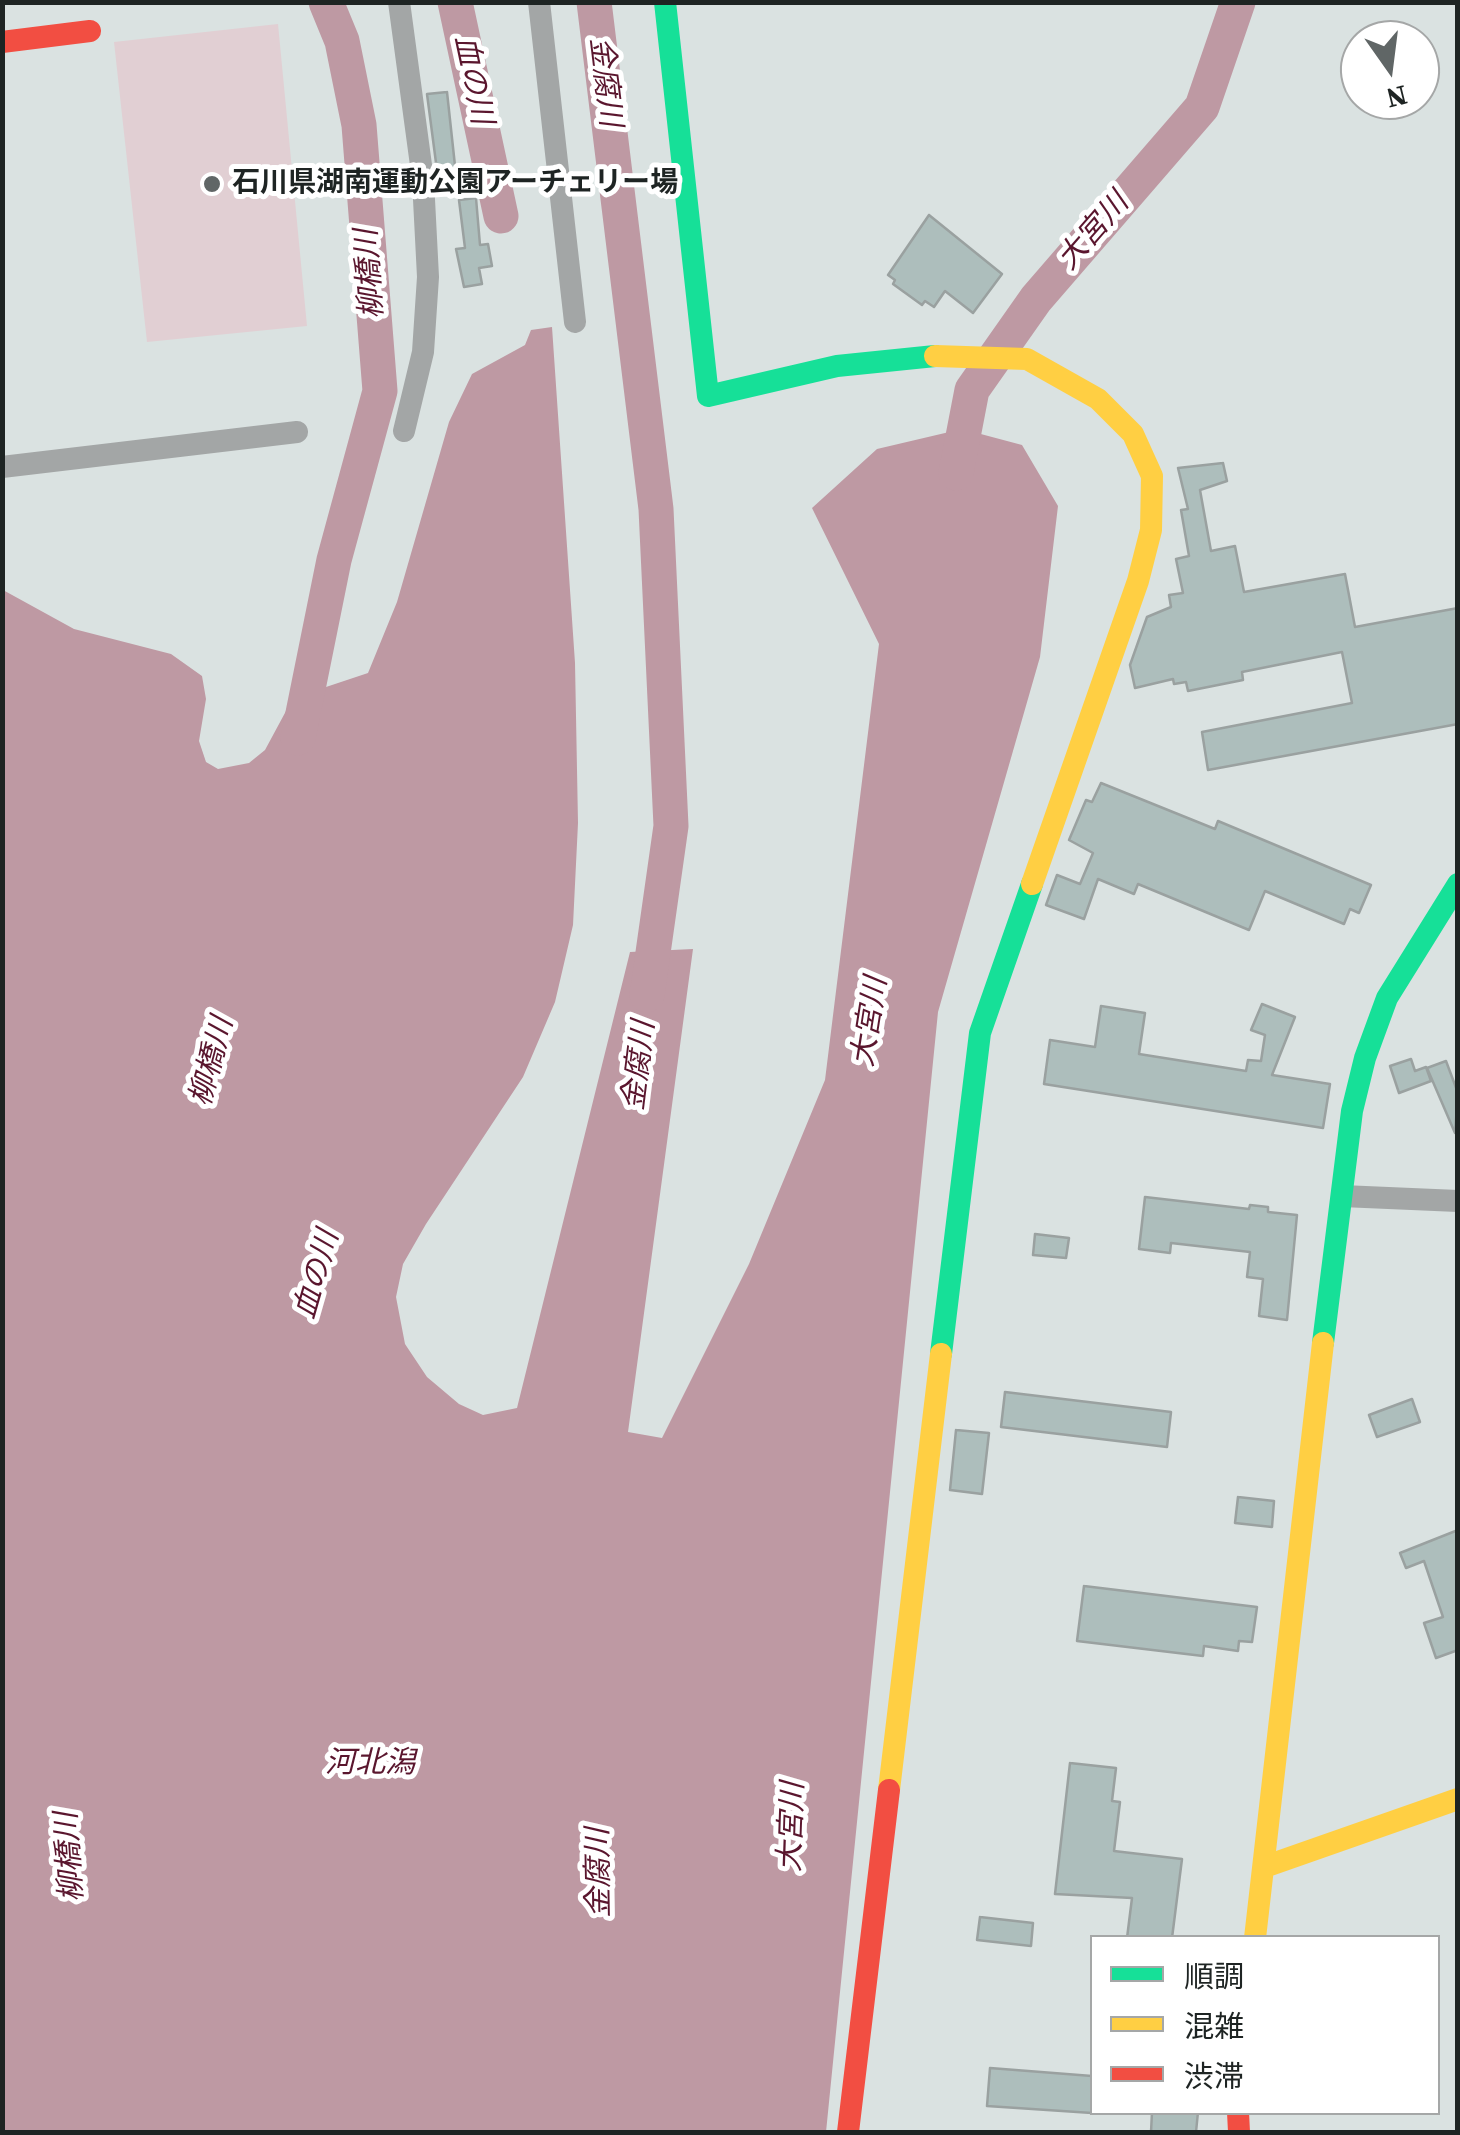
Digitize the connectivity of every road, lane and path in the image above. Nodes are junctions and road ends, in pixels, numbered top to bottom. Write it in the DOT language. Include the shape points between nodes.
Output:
graph roads {
  1 [pos="399,2"];
  2 [pos="539,2"];
  3 [pos="665,2"];
  4 [pos="90,31"];
  5 [pos="2,42"];
  6 [pos="575,322"];
  7 [pos="404,431"];
  8 [pos="297,432"];
  9 [pos="2,467"];
  10 [pos="1458,884"];
  11 [pos="1342,1196"];
  12 [pos="1458,1202"];
  13 [pos="1458,1799"];
  14 [pos="1264,1867"];
  15 [pos="1254,1935"];
  16 [pos="848,2132"];
  1 -- 7 [label="street" via="420,144 428,276 423,352"];
  2 -- 6 [label="street"];
  3 -- 16 [label="street" via="708,396 917,355 1027,359 1098,399 1133,434 1152,476 1151,530 1138,581 980,1033"];
  4 -- 5 [label="street"];
  8 -- 9 [label="street"];
  10 -- 11 [label="street" via="1388,998 1364,1058"];
  11 -- 12 [label="street"];
  11 -- 14 [label="street"];
  13 -- 14 [label="street"];
  14 -- 15 [label="street"];
}
